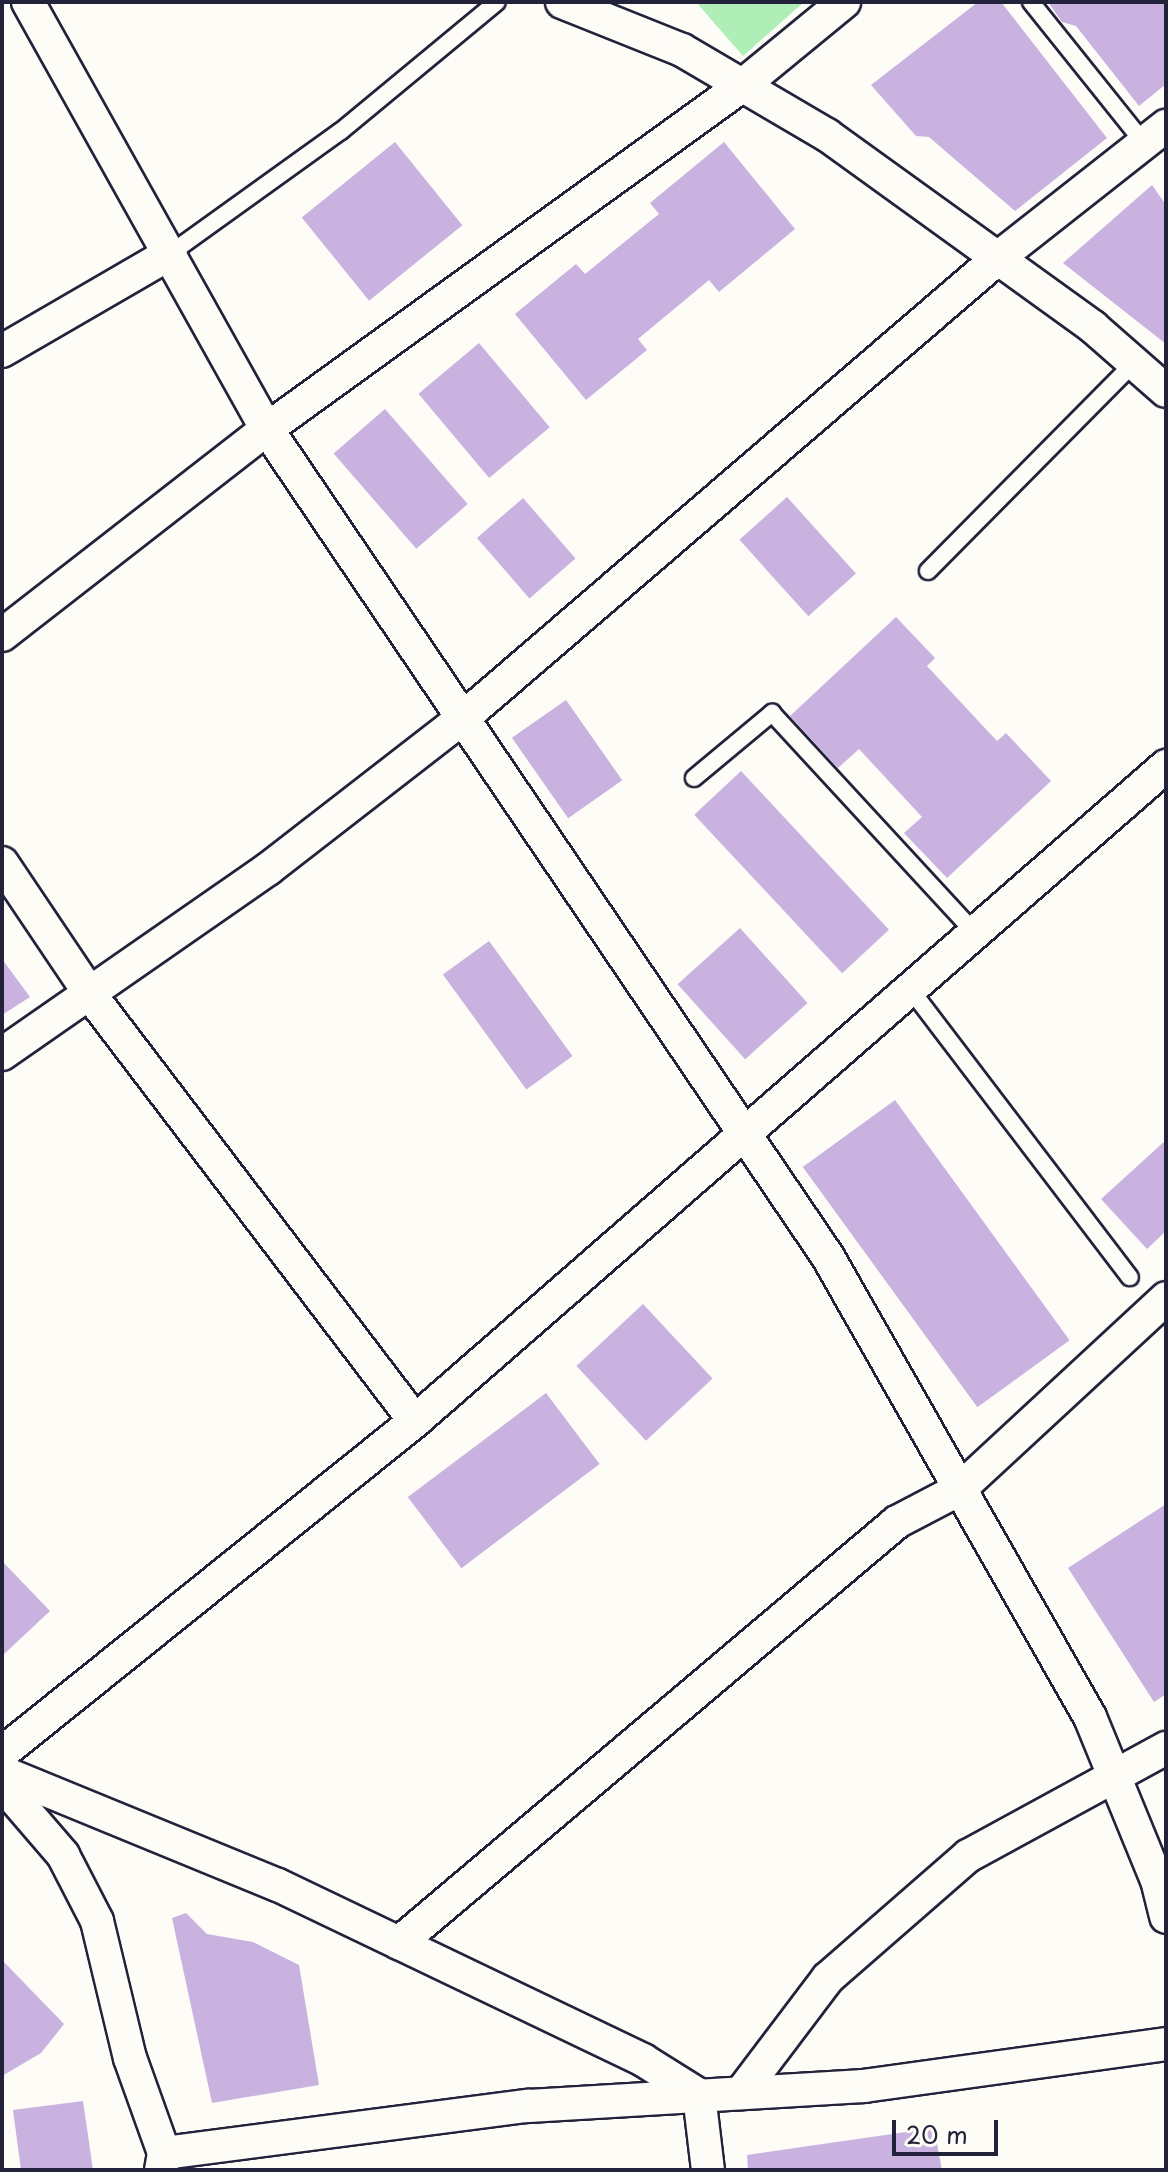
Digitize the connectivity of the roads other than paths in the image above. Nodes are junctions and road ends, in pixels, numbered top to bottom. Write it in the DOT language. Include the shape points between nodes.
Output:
graph roads {
  1 [pos="28,2"];
  2 [pos="497,2"];
  3 [pos="562,2"];
  4 [pos="614,2"];
  5 [pos="844,2"];
  6 [pos="1031,2"];
  7 [pos="639,16"];
  8 [pos="743,85"];
  9 [pos="1155,134"];
  10 [pos="171,253"];
  11 [pos="998,258"];
  12 [pos="2,351"];
  13 [pos="1134,363"];
  14 [pos="1166,391"];
  15 [pos="267,429"];
  16 [pos="928,571"];
  17 [pos="2,635"];
  18 [pos="463,718"];
  19 [pos="1166,766"];
  20 [pos="694,778"];
  21 [pos="2,863"];
  22 [pos="976,934"];
  23 [pos="911,990"];
  24 [pos="92,997"];
  25 [pos="2,1054"];
  26 [pos="745,1137"];
  27 [pos="1130,1277"];
  28 [pos="1166,1298"];
  29 [pos="415,1421"];
  30 [pos="960,1489"];
  31 [pos="1166,1748"];
  32 [pos="2,1753"];
  33 [pos="2,1772"];
  34 [pos="1115,1779"];
  35 [pos="2,1784"];
  36 [pos="1166,1917"];
  37 [pos="399,1943"];
  38 [pos="1166,2044"];
  39 [pos="741,2093"];
  40 [pos="699,2095"];
  41 [pos="162,2161"];
  42 [pos="708,2170"];
  1 -- 10 [label="street"];
  2 -- 10 [label="lane" via="341,131"];
  3 -- 7 [label="street"];
  4 -- 7 [label="street"];
  5 -- 8 [label="street"];
  6 -- 9 [label="lane"];
  7 -- 8 [label="street"];
  8 -- 11 [label="street" via="827,135"];
  8 -- 15 [label="street"];
  9 -- 11 [label="street"];
  10 -- 12 [label="street"];
  10 -- 15 [label="street"];
  11 -- 13 [label="street"];
  11 -- 18 [label="street"];
  13 -- 14 [label="street"];
  13 -- 16 [label="lane"];
  15 -- 17 [label="street"];
  15 -- 18 [label="street"];
  18 -- 24 [label="street"];
  18 -- 26 [label="street"];
  19 -- 22 [label="street"];
  20 -- 22 [label="lane" via="772,713"];
  21 -- 24 [label="street"];
  22 -- 23 [label="street"];
  23 -- 26 [label="street"];
  23 -- 27 [label="lane"];
  24 -- 25 [label="street"];
  24 -- 29 [label="street"];
  26 -- 29 [label="street"];
  26 -- 30 [label="street" via="828,1257"];
  28 -- 30 [label="street"];
  29 -- 32 [label="street"];
  30 -- 34 [label="street" via="1090,1717"];
  30 -- 37 [label="street" via="897,1522"];
  31 -- 34 [label="street"];
  33 -- 37 [label="street" via="278,1885"];
  34 -- 36 [label="street"];
  34 -- 39 [label="street" via="968,1856 828,1978"];
  35 -- 41 [label="street" via="63,1855 97,1921"];
  37 -- 40 [label="street" via="643,2060"];
  38 -- 39 [label="street" via="864,2086"];
  39 -- 40 [label="street"];
  40 -- 41 [label="street" via="528,2106"];
  40 -- 42 [label="street"];
}
